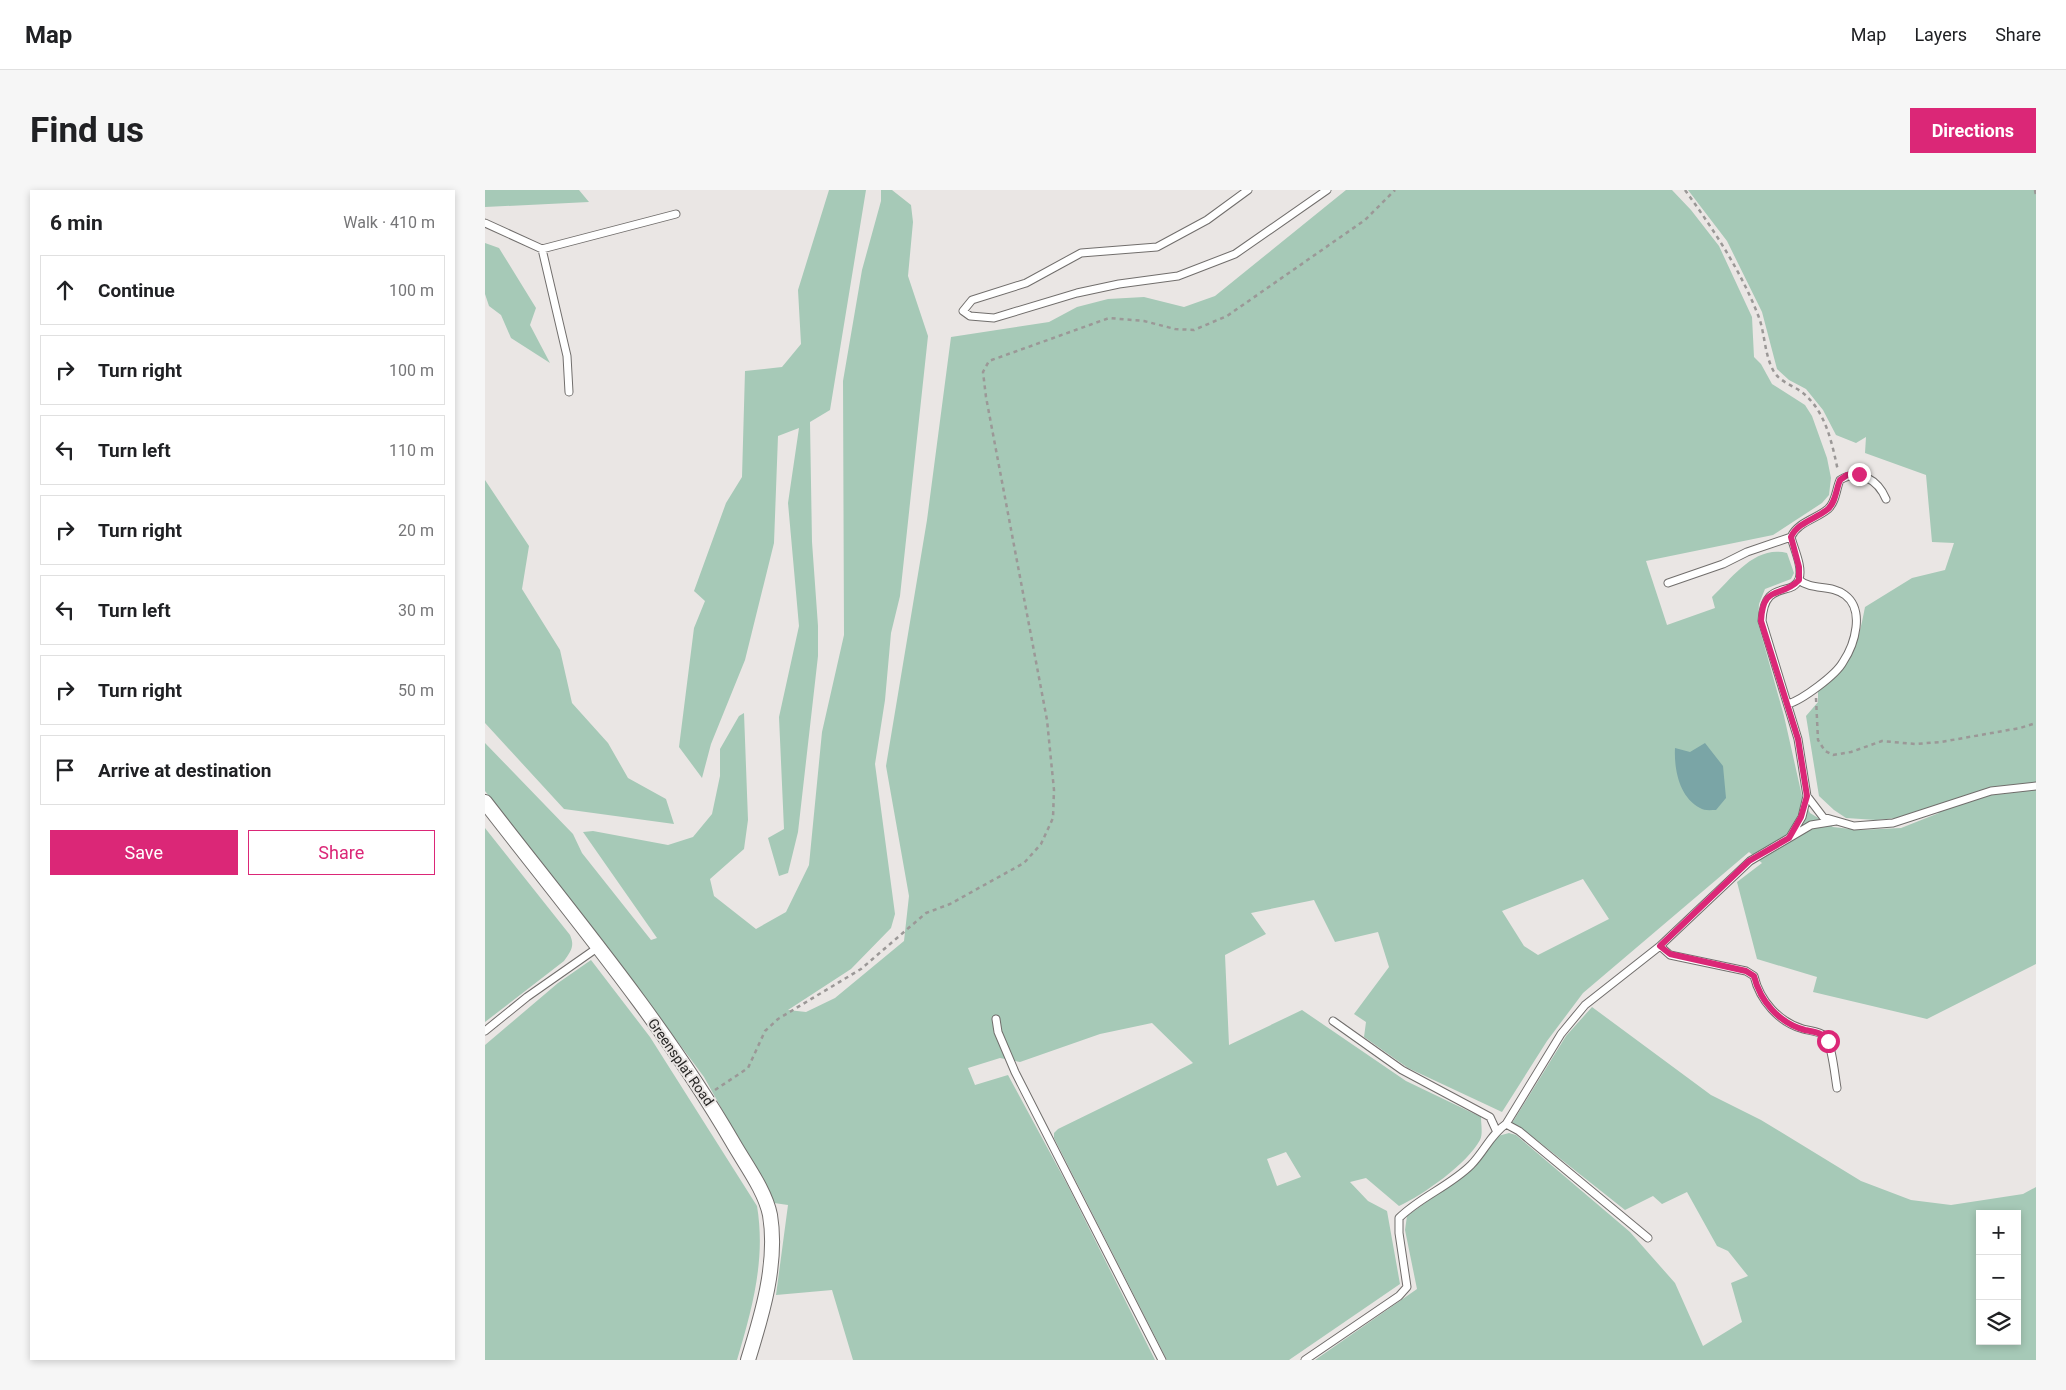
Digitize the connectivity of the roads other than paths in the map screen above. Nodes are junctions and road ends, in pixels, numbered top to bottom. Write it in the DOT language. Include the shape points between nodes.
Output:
graph roads {
  1 [pos="1248,190"];
  2 [pos="1327,190"];
  3 [pos="676,214"];
  4 [pos="485,223"];
  5 [pos="542,249"];
  6 [pos="569,392"];
  7 [pos="1886,499"];
  8 [pos="1791,537"];
  9 [pos="1799,580"];
  10 [pos="1669,583"];
  11 [pos="1788,704"];
  12 [pos="2036,786"];
  13 [pos="1807,796"];
  14 [pos="485,802"];
  15 [pos="1836,821"];
  16 [pos="1789,838"];
  17 [pos="1660,946"];
  18 [pos="597,948"];
  19 [pos="996,1019"];
  20 [pos="1333,1021"];
  21 [pos="485,1031"];
  22 [pos="1837,1088"];
  23 [pos="1506,1124"];
  24 [pos="1496,1130"];
  25 [pos="1648,1238"];
  26 [pos="748,1360"];
  27 [pos="1162,1360"];
  28 [pos="1305,1360"];
  1 -- 2 [label="lane" via="1207,220 1157,247 1081,253 1026,283 971,300 963,310 970,316 994,318 1077,293 1178,276 1235,254"];
  3 -- 5 [label="lane"];
  4 -- 5 [label="lane"];
  5 -- 6 [label="lane" via="567,356"];
  7 -- 8 [label="lane" via="1870,479 1859,474 1847,475 1840,480 1829,508 1794,530"];
  8 -- 9 [label="lane"];
  8 -- 10 [label="lane"];
  9 -- 11 [label="lane" via="1792,587 1772,592 1762,606 1761,621"];
  9 -- 11 [label="lane" via="1806,586 1826,588 1845,595 1855,606 1857,618 1843,663 1799,701"];
  11 -- 13 [label="lane" via="1798,739"];
  12 -- 15 [label="lane" via="1991,790 1893,824 1854,826"];
  13 -- 15 [label="lane" via="1823,817"];
  13 -- 16 [label="lane" via="1801,817"];
  14 -- 18 [label="street, Greensplat Road"];
  15 -- 16 [label="lane" via="1811,825"];
  16 -- 17 [label="lane" via="1749,861"];
  17 -- 22 [label="lane" via="1670,954 1746,971 1754,976 1756,986 1777,1016 1787,1024 1817,1032 1828,1041"];
  17 -- 23 [label="lane" via="1585,1005 1561,1034"];
  18 -- 21 [label="lane"];
  18 -- 26 [label="street, Greensplat Road" via="706,1097 756,1182 770,1214 771,1258 759,1327"];
  19 -- 27 [label="lane" via="997,1032 1015,1072"];
  20 -- 24 [label="lane" via="1402,1070 1490,1117"];
  23 -- 24 [label="lane"];
  23 -- 25 [label="lane" via="1519,1131"];
  24 -- 28 [label="lane" via="1470,1166 1399,1218 1407,1287 1399,1296"];
}
